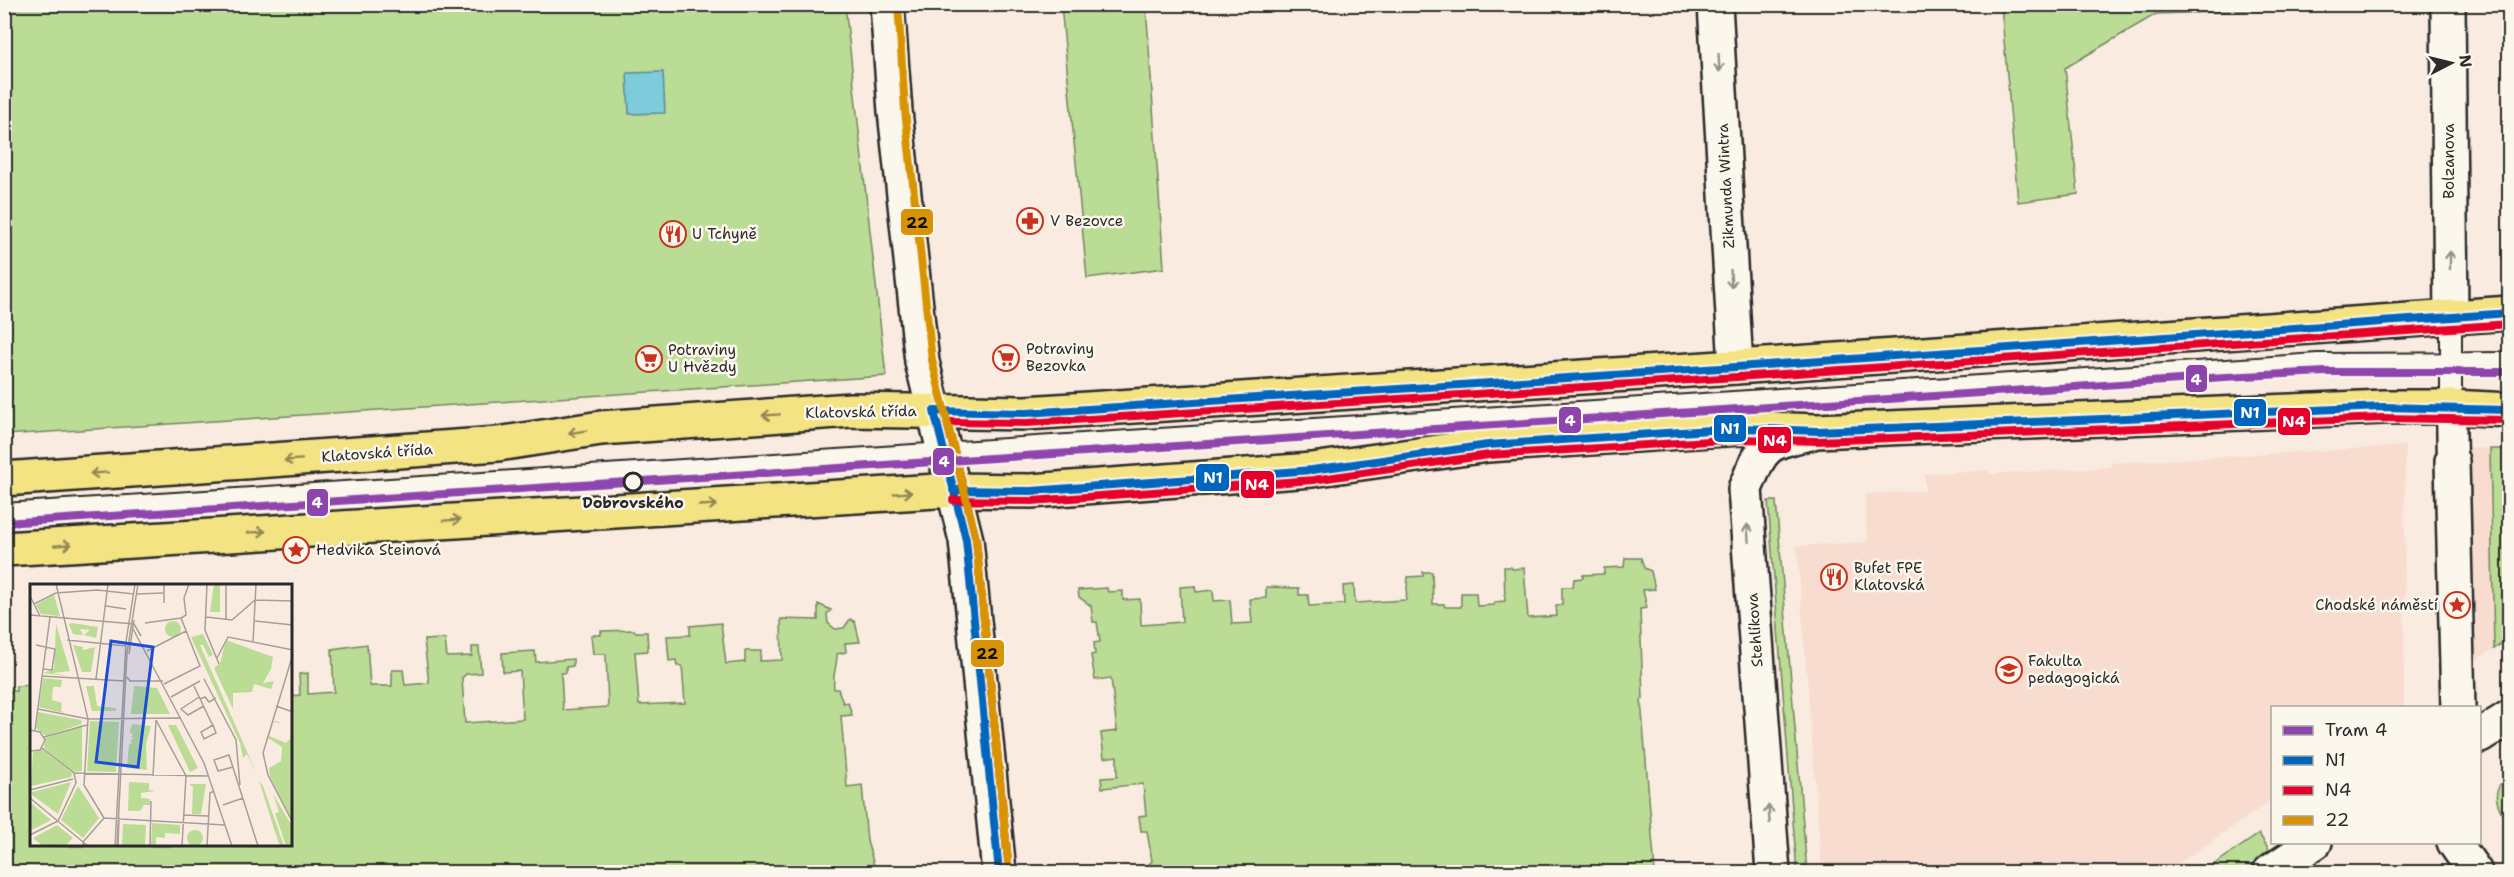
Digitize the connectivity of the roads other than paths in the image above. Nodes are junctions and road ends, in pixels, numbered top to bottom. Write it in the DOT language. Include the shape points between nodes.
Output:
graph roads {
  1 [pos="887,4"];
  2 [pos="1715,4"];
  3 [pos="2448,4"];
  4 [pos="2510,313"];
  5 [pos="2451,318"];
  6 [pos="2451,362"];
  7 [pos="2510,363"];
  8 [pos="1736,367"];
  9 [pos="2451,407"];
  10 [pos="2510,410"];
  11 [pos="934,411"];
  12 [pos="1739,415"];
  13 [pos="1817,431"];
  14 [pos="945,453"];
  15 [pos="2452,461"];
  16 [pos="4,479"];
  17 [pos="953,490"];
  18 [pos="4,514"];
  19 [pos="4,549"];
  20 [pos="2458,706"];
  21 [pos="2510,717"];
  22 [pos="2481,735"];
  23 [pos="2313,844"];
  24 [pos="2455,844"];
  25 [pos="2282,869"];
  26 [pos="999,873"];
  27 [pos="1773,873"];
  28 [pos="2475,873"];
  1 -- 11 [label="street" via="919,342"];
  2 -- 8 [label="street, Zikmunda Wintra, one-way"];
  5 -- 3 [label="street, Bolzanova, one-way"];
  4 -- 5 [label="main road, Klatovská třída"];
  5 -- 6 [label="lane"];
  5 -- 8 [label="main road, Klatovská třída"];
  6 -- 7 [label="lane"];
  6 -- 9 [label="lane"];
  6 -- 12 [label="lane" via="2318,364"];
  8 -- 11 [label="main road, Klatovská třída" via="1026,414"];
  8 -- 12 [label="lane"];
  9 -- 10 [label="main road"];
  9 -- 13 [label="main road"];
  9 -- 15 [label="street"];
  11 -- 14 [label="street"];
  11 -- 16 [label="main road, Klatovská třída, one-way" via="851,410 647,424 498,444"];
  12 -- 13 [label="main road"];
  12 -- 14 [label="lane"];
  12 -- 17 [label="main road" via="1312,470 1031,491"];
  27 -- 13 [label="street, Stehlíkova, one-way" via="1744,489 1765,449 1775,441"];
  14 -- 17 [label="street"];
  14 -- 18 [label="lane"];
  15 -- 20 [label="street"];
  19 -- 17 [label="main road, one-way"];
  17 -- 26 [label="street" via="966,540"];
  21 -- 22 [label="street"];
  23 -- 25 [label="street"];
  24 -- 28 [label="street"];
}
